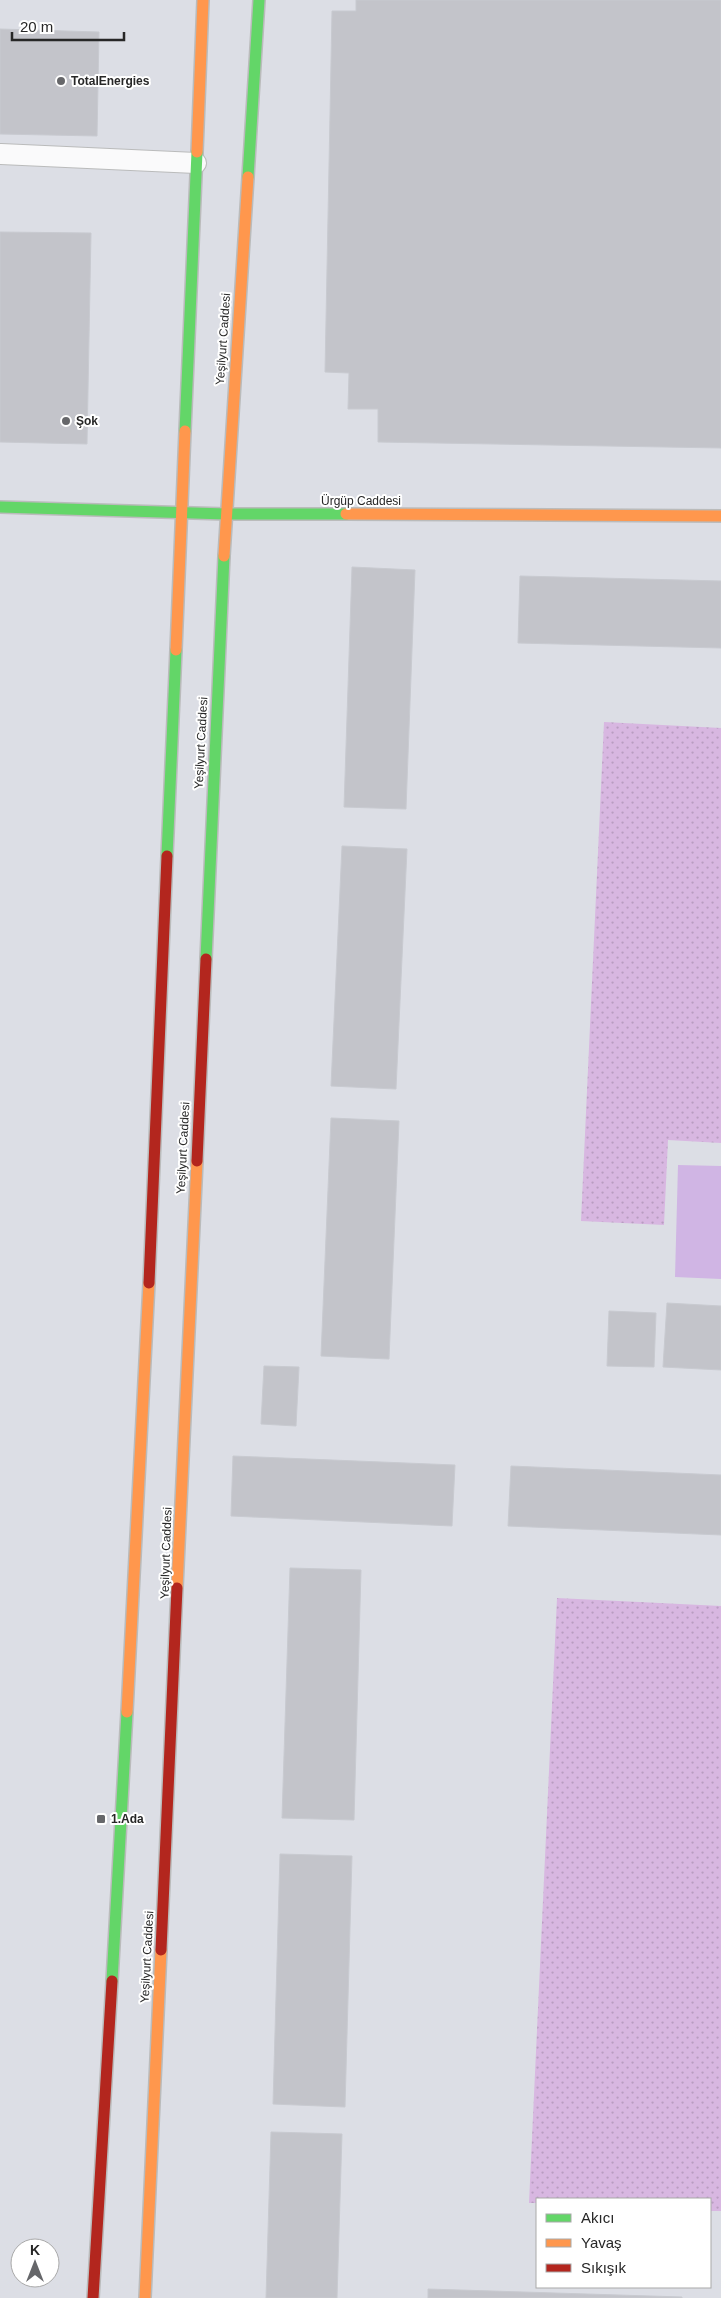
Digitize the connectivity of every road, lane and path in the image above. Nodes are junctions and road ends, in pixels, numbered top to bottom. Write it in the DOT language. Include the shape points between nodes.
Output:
graph roads {
  1 [pos="203,0"];
  2 [pos="259,0"];
  3 [pos="1,154"];
  4 [pos="196,163"];
  5 [pos="0,507"];
  6 [pos="182,513"];
  7 [pos="226,514"];
  8 [pos="721,516"];
  9 [pos="163,1547"];
  10 [pos="180,1549"];
  11 [pos="93,2298"];
  12 [pos="146,2298"];
  1 -- 4 [label="main road"];
  2 -- 7 [label="main road, Yeşilyurt Caddesi"];
  3 -- 4 [label="lane"];
  4 -- 6 [label="main road"];
  5 -- 6 [label="main road, Ürgüp Caddesi"];
  6 -- 7 [label="main road, Ürgüp Caddesi"];
  6 -- 11 [label="main road" via="141,1546"];
  7 -- 8 [label="main road, Ürgüp Caddesi"];
  7 -- 10 [label="main road, Yeşilyurt Caddesi" via="181,1404"];
  9 -- 10 [label="main road"];
  10 -- 12 [label="main road, Yeşilyurt Caddesi"];
}
